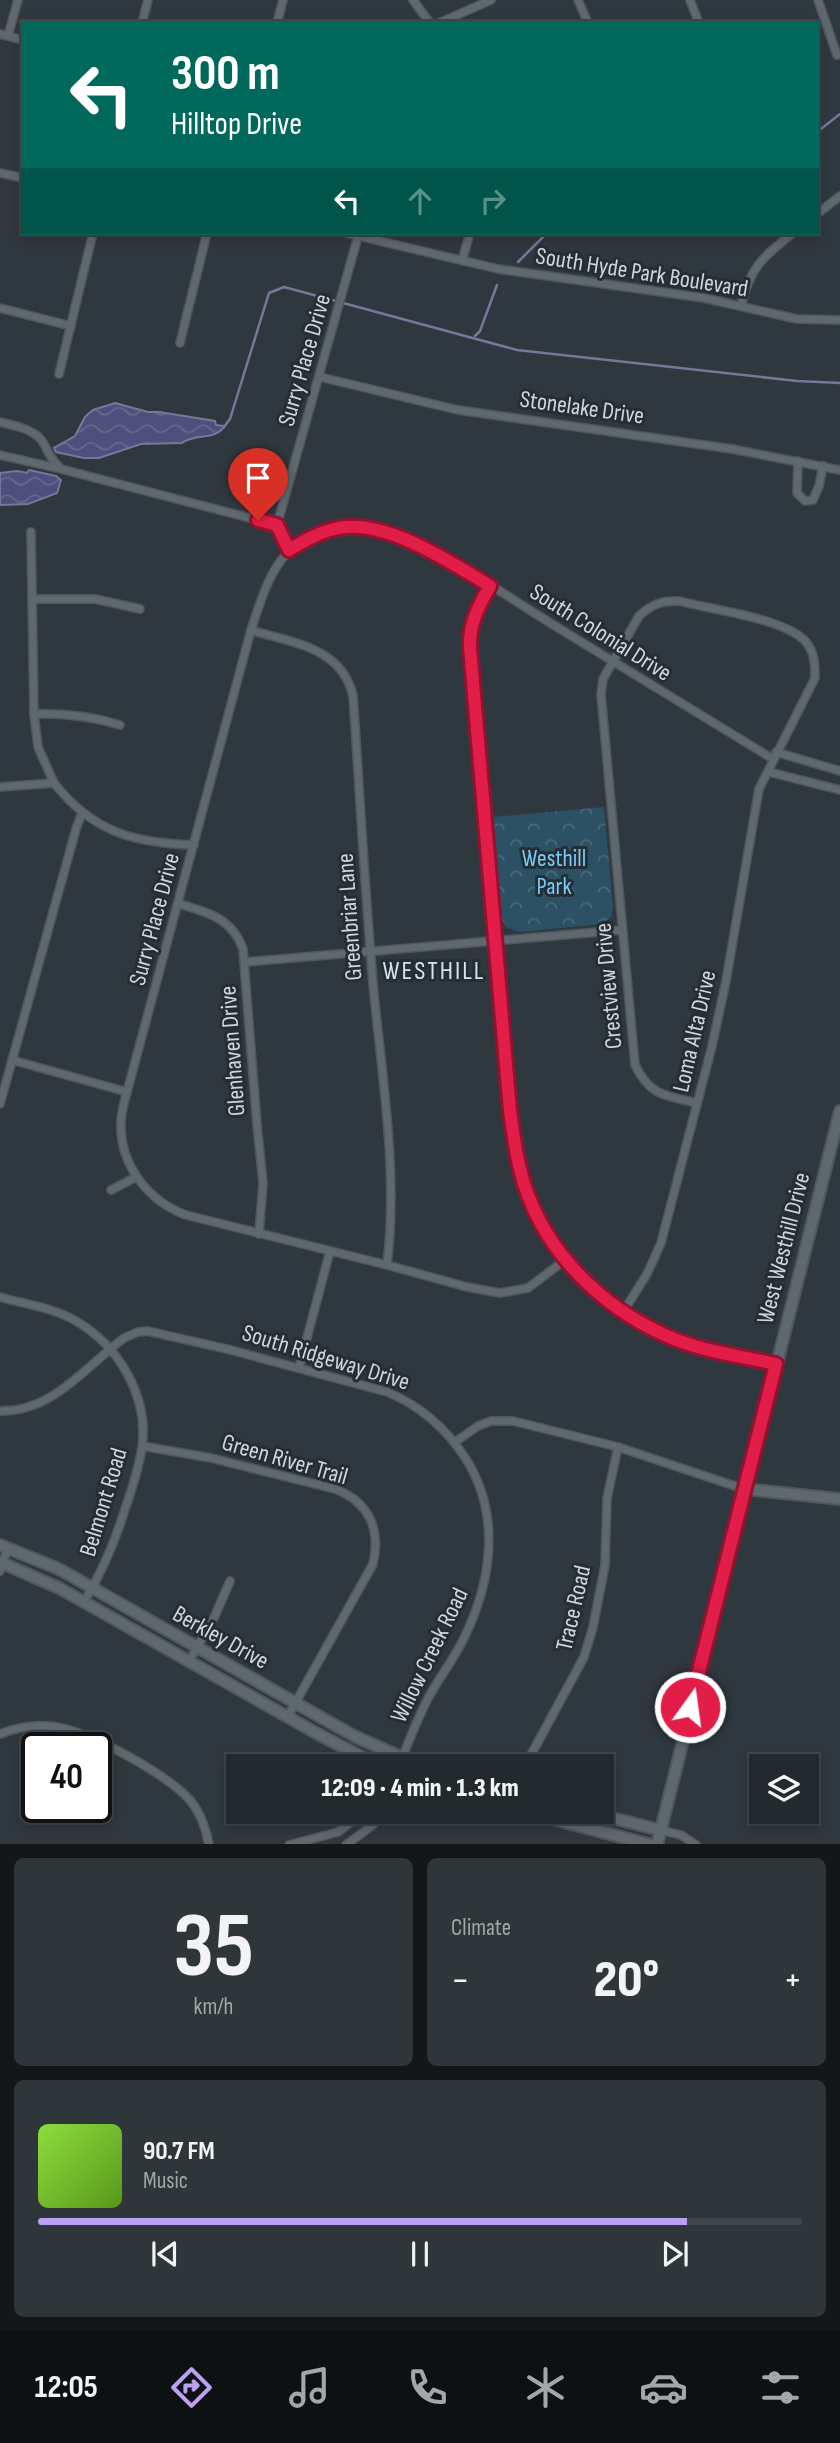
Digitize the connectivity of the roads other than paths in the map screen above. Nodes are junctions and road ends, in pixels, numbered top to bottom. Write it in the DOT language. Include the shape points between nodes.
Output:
graph roads {
  1 [pos="18,0"];
  2 [pos="148,0"];
  3 [pos="283,0"];
  4 [pos="413,0"];
  5 [pos="491,0"];
  6 [pos="578,0"];
  7 [pos="690,0"];
  8 [pos="818,0"];
  9 [pos="143,21"];
  10 [pos="278,21"];
  11 [pos="429,21"];
  12 [pos="444,21"];
  13 [pos="587,21"];
  14 [pos="698,21"];
  15 [pos="4,35"];
  16 [pos="21,39"];
  17 [pos="837,55"];
  18 [pos="0,173"];
  19 [pos="21,178"];
  20 [pos="840,196"];
  21 [pos="819,212"];
  22 [pos="93,235"];
  23 [pos="207,235"];
  24 [pos="358,235"];
  25 [pos="362,235"];
  26 [pos="469,235"];
  27 [pos="790,235"];
  28 [pos="462,261"];
  29 [pos="741,306"];
  30 [pos="0,308"];
  31 [pos="840,320"];
  32 [pos="71,326"];
  33 [pos="180,343"];
  34 [pos="59,373"];
  35 [pos="320,377"];
  36 [pos="0,422"];
  37 [pos="0,455"];
  38 [pos="798,461"];
  39 [pos="54,466"];
  40 [pos="823,466"];
  41 [pos="840,470"];
  42 [pos="277,525"];
  43 [pos="31,532"];
  44 [pos="289,550"];
  45 [pos="490,586"];
  46 [pos="33,599"];
  47 [pos="140,609"];
  48 [pos="251,631"];
  49 [pos="612,662"];
  50 [pos="34,715"];
  51 [pos="120,725"];
  52 [pos="775,755"];
  53 [pos="840,771"];
  54 [pos="769,772"];
  55 [pos="54,783"];
  56 [pos="0,787"];
  57 [pos="840,790"];
  58 [pos="82,813"];
  59 [pos="194,845"];
  60 [pos="179,904"];
  61 [pos="622,930"];
  62 [pos="496,940"];
  63 [pos="370,953"];
  64 [pos="245,962"];
  65 [pos="12,1060"];
  66 [pos="127,1091"];
  67 [pos="697,1103"];
  68 [pos="0,1104"];
  69 [pos="840,1111"];
  70 [pos="136,1177"];
  71 [pos="111,1190"];
  72 [pos="259,1234"];
  73 [pos="330,1251"];
  74 [pos="565,1260"];
  75 [pos="387,1265"];
  76 [pos="0,1297"];
  77 [pos="624,1312"];
  78 [pos="110,1349"];
  79 [pos="776,1364"];
  80 [pos="299,1368"];
  81 [pos="0,1411"];
  82 [pos="455,1442"];
  83 [pos="142,1446"];
  84 [pos="618,1447"];
  85 [pos="744,1489"];
  86 [pos="840,1499"];
  87 [pos="4,1546"];
  88 [pos="1,1566"];
  89 [pos="230,1581"];
  90 [pos="92,1588"];
  91 [pos="84,1602"];
  92 [pos="198,1648"];
  93 [pos="189,1661"];
  94 [pos="295,1703"];
  95 [pos="288,1716"];
  96 [pos="0,1734"];
  97 [pos="357,1754"];
  98 [pos="386,1754"];
  99 [pos="404,1754"];
  100 [pos="531,1754"];
  101 [pos="614,1818"];
  102 [pos="349,1824"];
  103 [pos="374,1824"];
  104 [pos="573,1824"];
  105 [pos="660,1830"];
  106 [pos="209,1844"];
  107 [pos="289,1844"];
  108 [pos="346,1844"];
  109 [pos="654,1844"];
  110 [pos="696,1844"];
  1 -- 15 [label="street"];
  2 -- 9 [label="street"];
  3 -- 10 [label="street"];
  4 -- 11 [label="street"];
  5 -- 12 [label="street"];
  6 -- 13 [label="street"];
  7 -- 14 [label="street"];
  8 -- 17 [label="street"];
  15 -- 16 [label="street"];
  18 -- 19 [label="street"];
  20 -- 21 [label="street"];
  22 -- 32 [label="street"];
  23 -- 33 [label="street"];
  24 -- 35 [label="street, Surry Place Drive"];
  25 -- 28 [label="street, South Hyde Park Boulevard"];
  26 -- 28 [label="street"];
  27 -- 29 [label="street" via="754,268"];
  28 -- 29 [label="street, South Hyde Park Boulevard"];
  29 -- 31 [label="street, South Hyde Park Boulevard" via="797,319"];
  30 -- 32 [label="street"];
  32 -- 34 [label="street"];
  35 -- 38 [label="street, Stonelake Drive" via="458,410"];
  35 -- 42 [label="street, Surry Place Drive"];
  36 -- 39 [label="street" via="34,434"];
  37 -- 39 [label="street"];
  38 -- 40 [label="street, Stonelake Drive"];
  38 -- 40 [label="street" via="797,493 806,501 813,500"];
  39 -- 42 [label="street"];
  40 -- 41 [label="street, Stonelake Drive"];
  42 -- 44 [label="street"];
  43 -- 46 [label="street"];
  44 -- 45 [label="street, South Colonial Drive" via="325,531 361,527 420,546"];
  44 -- 48 [label="street, Surry Place Drive" via="267,582"];
  45 -- 49 [label="street, South Colonial Drive"];
  45 -- 62 [label="street" via="470,631"];
  46 -- 47 [label="street" via="95,599"];
  46 -- 50 [label="street"];
  48 -- 59 [label="street, Surry Place Drive"];
  48 -- 63 [label="street, Greenbriar Lane" via="328,656 351,684"];
  49 -- 52 [label="street, South Colonial Drive"];
  49 -- 52 [label="street, Crestview Drive" via="639,616 668,601 779,625 795,633 808,644 815,660 815,678"];
  49 -- 61 [label="street, Crestview Drive" via="601,694"];
  50 -- 51 [label="street" via="63,713"];
  50 -- 55 [label="street" via="38,747"];
  52 -- 53 [label="street, South Colonial Drive"];
  52 -- 54 [label="street, Loma Alta Drive"];
  54 -- 57 [label="street"];
  54 -- 67 [label="street, Loma Alta Drive" via="754,811 726,981"];
  55 -- 56 [label="street"];
  55 -- 58 [label="street"];
  58 -- 59 [label="street" via="130,837"];
  58 -- 65 [label="street"];
  59 -- 60 [label="street, Surry Place Drive"];
  60 -- 64 [label="street, Glenhaven Drive" via="225,921 238,936"];
  60 -- 66 [label="street, Surry Place Drive"];
  61 -- 62 [label="street"];
  61 -- 67 [label="street, Crestview Drive" via="635,1065 652,1090"];
  62 -- 63 [label="street"];
  62 -- 74 [label="street" via="510,1111 520,1171 543,1227"];
  63 -- 64 [label="street"];
  63 -- 75 [label="street, Greenbriar Lane" via="390,1165"];
  64 -- 72 [label="street, Glenhaven Drive" via="264,1183"];
  65 -- 66 [label="street"];
  65 -- 68 [label="street"];
  66 -- 70 [label="street, Surry Place Drive" via="121,1123 123,1144"];
  67 -- 77 [label="street, Loma Alta Drive" via="661,1243"];
  69 -- 79 [label="street, West Westhill Drive"];
  70 -- 71 [label="street"];
  70 -- 72 [label="street, Surry Place Drive" via="172,1210"];
  72 -- 73 [label="street, Surry Place Drive"];
  73 -- 75 [label="street, Surry Place Drive"];
  73 -- 80 [label="street"];
  74 -- 75 [label="street, Surry Place Drive" via="528,1288 500,1293"];
  74 -- 77 [label="street"];
  76 -- 78 [label="street" via="75,1320"];
  77 -- 79 [label="street" via="678,1340"];
  78 -- 80 [label="street, South Ridgeway Drive" via="124,1338 148,1332"];
  78 -- 81 [label="street, South Ridgeway Drive" via="50,1399"];
  78 -- 83 [label="street, Belmont Road" via="136,1396"];
  79 -- 85 [label="street, West Westhill Drive"];
  80 -- 82 [label="street, South Ridgeway Drive" via="404,1399 430,1416"];
  82 -- 84 [label="street" via="478,1426 503,1420"];
  82 -- 99 [label="street, Willow Creek Road" via="474,1473 488,1512 490,1551 473,1619"];
  83 -- 90 [label="street, Belmont Road" via="114,1544"];
  83 -- 94 [label="street, Green River Trail" via="335,1489 354,1499 370,1517 377,1539 373,1564"];
  84 -- 85 [label="street"];
  84 -- 100 [label="street, Trace Road" via="607,1498 604,1565 593,1628 584,1657"];
  85 -- 86 [label="street"];
  85 -- 105 [label="street, West Westhill Drive"];
  87 -- 88 [label="street"];
  87 -- 90 [label="street, Berkley Drive"];
  88 -- 91 [label="street, Berkley Drive" via="32,1575"];
  89 -- 92 [label="street"];
  90 -- 91 [label="street, Belmont Road"];
  90 -- 92 [label="street, Berkley Drive"];
  91 -- 93 [label="street, Berkley Drive"];
  92 -- 93 [label="street"];
  92 -- 94 [label="street, Berkley Drive"];
  93 -- 95 [label="street, Berkley Drive"];
  94 -- 95 [label="street, Green River Trail"];
  94 -- 98 [label="street, Berkley Drive"];
  95 -- 97 [label="street, Berkley Drive"];
  96 -- 106 [label="street" via="48,1726 85,1735 180,1790 201,1818"];
  101 -- 105 [label="street"];
  102 -- 107 [label="street" via="338,1832"];
  103 -- 108 [label="street"];
  104 -- 109 [label="street"];
  105 -- 109 [label="street, West Westhill Drive"];
  105 -- 110 [label="street"];
}
